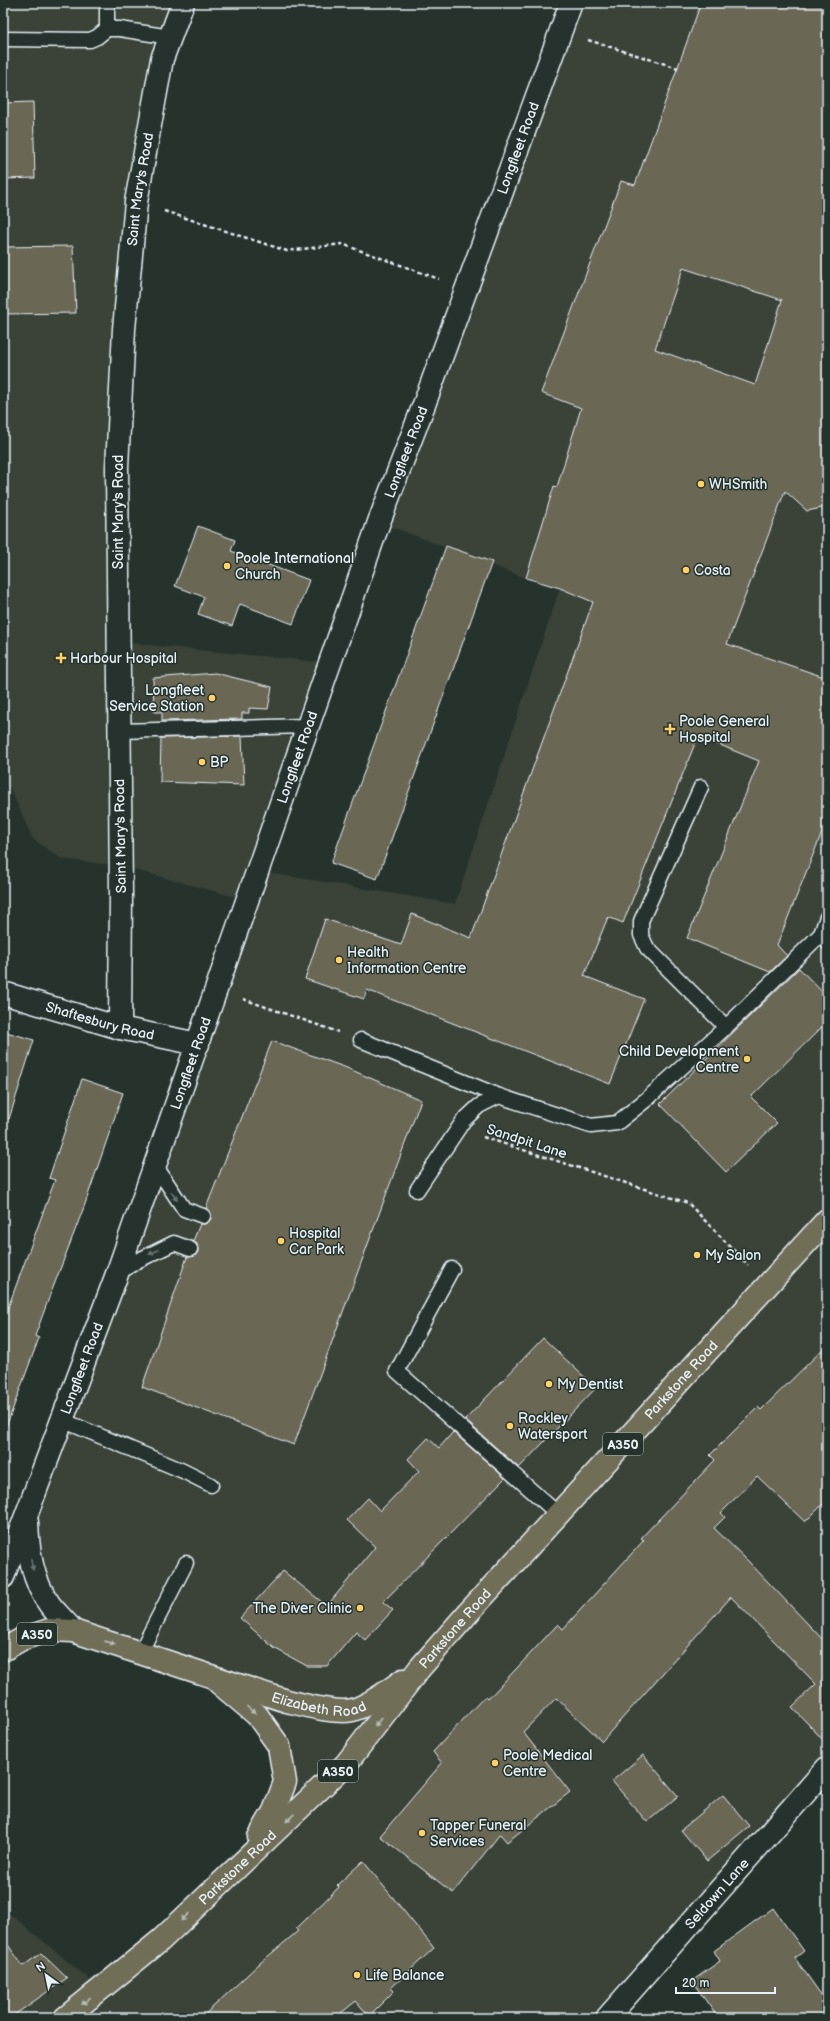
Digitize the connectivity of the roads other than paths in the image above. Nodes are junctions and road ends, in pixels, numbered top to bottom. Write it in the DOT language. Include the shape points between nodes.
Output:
graph roads {
  1 [pos="107,3"];
  2 [pos="183,3"];
  3 [pos="571,3"];
  4 [pos="107,29"];
  5 [pos="170,37"];
  6 [pos="3,39"];
  7 [pos="308,726"];
  8 [pos="119,731"];
  9 [pos="701,787"];
  10 [pos="827,917"];
  11 [pos="824,938"];
  12 [pos="3,993"];
  13 [pos="726,1027"];
  14 [pos="120,1028"];
  15 [pos="361,1040"];
  16 [pos="198,1044"];
  17 [pos="499,1096"];
  18 [pos="155,1165"];
  19 [pos="417,1190"];
  20 [pos="203,1216"];
  21 [pos="827,1220"];
  22 [pos="190,1248"];
  23 [pos="452,1269"];
  24 [pos="117,1274"];
  25 [pos="62,1420"];
  26 [pos="211,1485"];
  27 [pos="27,1512"];
  28 [pos="558,1515"];
  29 [pos="186,1563"];
  30 [pos="3,1578"];
  31 [pos="73,1631"];
  32 [pos="3,1650"];
  33 [pos="140,1653"];
  34 [pos="419,1669"];
  35 [pos="210,1676"];
  36 [pos="827,1768"];
  37 [pos="244,1862"];
  38 [pos="65,2018"];
  39 [pos="607,2018"];
  1 -- 4 [label="lane"];
  2 -- 5 [label="main road, Saint Mary's Road"];
  3 -- 7 [label="main road, Longfleet Road" via="393,485"];
  4 -- 5 [label="lane"];
  4 -- 6 [label="lane" via="90,40"];
  5 -- 8 [label="main road, Saint Mary's Road" via="162,59 136,202 124,328 117,467"];
  7 -- 8 [label="lane"];
  7 -- 16 [label="main road, Longfleet Road"];
  8 -- 14 [label="main road, Saint Mary's Road"];
  9 -- 13 [label="lane" via="641,921 641,935 648,948"];
  10 -- 11 [label="lane"];
  11 -- 13 [label="lane"];
  12 -- 14 [label="main road, Shaftesbury Road"];
  13 -- 17 [label="lane" via="617,1123 591,1126"];
  14 -- 16 [label="main road, Shaftesbury Road"];
  15 -- 17 [label="lane"];
  16 -- 18 [label="main road, Longfleet Road"];
  17 -- 19 [label="lane" via="479,1106 464,1120"];
  18 -- 20 [label="lane, one-way" via="184,1209"];
  18 -- 24 [label="main road, Longfleet Road"];
  21 -- 28 [label="main road, Parkstone Road / A350"];
  22 -- 24 [label="lane, one-way" via="174,1243 143,1257"];
  23 -- 28 [label="lane" via="397,1371"];
  24 -- 25 [label="main road, Longfleet Road"];
  25 -- 26 [label="lane" via="183,1470"];
  25 -- 27 [label="main road, Longfleet Road"];
  27 -- 30 [label="main road, Longfleet Road"];
  27 -- 31 [label="main road, Longfleet Road, one-way" via="28,1545 35,1578 49,1605"];
  28 -- 34 [label="main road, Parkstone Road / A350"];
  29 -- 33 [label="lane"];
  31 -- 32 [label="main road, A350" via="49,1630 22,1639"];
  31 -- 33 [label="main road, Elizabeth Road / A350, one-way"];
  33 -- 35 [label="main road, Elizabeth Road / A350"];
  34 -- 35 [label="main road, Elizabeth Road / A350" via="382,1695 352,1710 321,1709 287,1701"];
  34 -- 37 [label="main road, Parkstone Road / A350, one-way" via="346,1764"];
  35 -- 37 [label="main road, Elizabeth Road / A350, one-way" via="257,1715 279,1746 286,1782 274,1811"];
  36 -- 39 [label="main road, Seldown Lane"];
  37 -- 38 [label="main road, Parkstone Road / A350, one-way" via="161,1940"];
}
